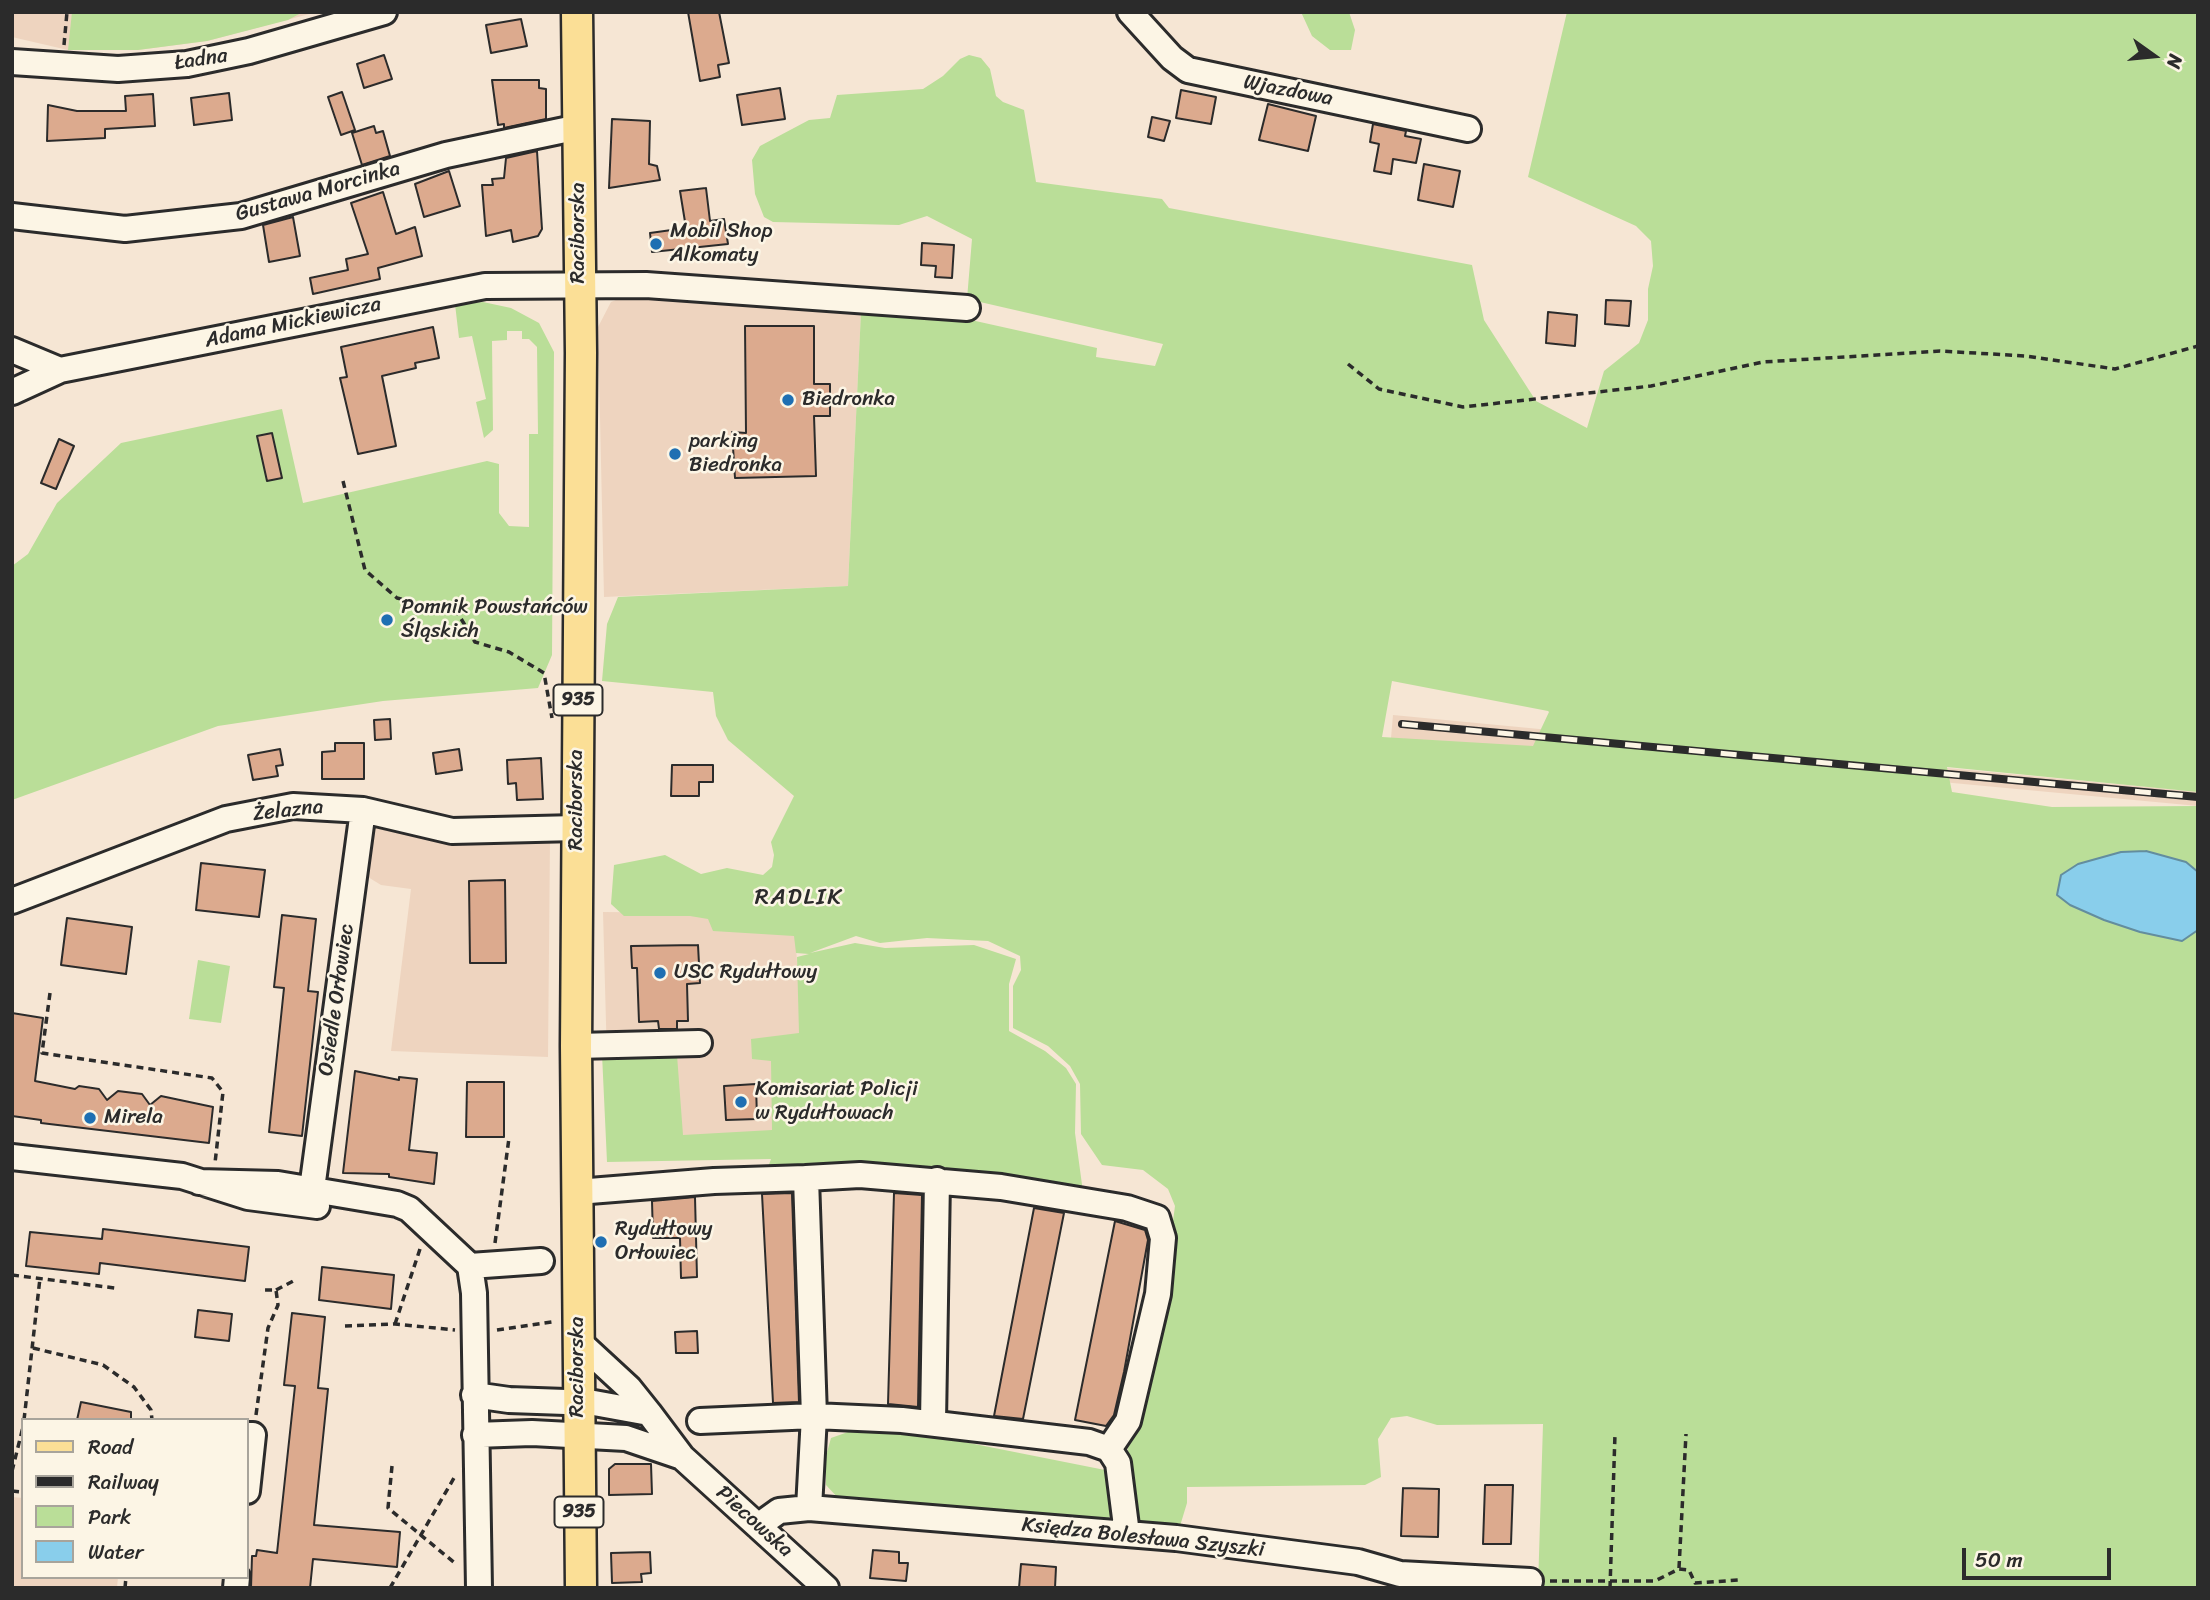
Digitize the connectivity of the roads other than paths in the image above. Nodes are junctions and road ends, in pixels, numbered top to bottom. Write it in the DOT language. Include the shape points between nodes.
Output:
graph roads {
  1 [pos="384,12"];
  2 [pos="577,12"];
  3 [pos="1130,12"];
  4 [pos="332,19"];
  5 [pos="12,62"];
  6 [pos="579,127"];
  7 [pos="1468,129"];
  8 [pos="12,216"];
  9 [pos="580,288"];
  10 [pos="967,307"];
  11 [pos="12,350"];
  12 [pos="60,370"];
  13 [pos="12,392"];
  14 [pos="363,810"];
  15 [pos="577,828"];
  16 [pos="12,901"];
  17 [pos="699,1043"];
  18 [pos="576,1046"];
  19 [pos="12,1157"];
  20 [pos="806,1178"];
  21 [pos="937,1180"];
  22 [pos="577,1192"];
  23 [pos="310,1197"];
  24 [pos="541,1261"];
  25 [pos="481,1266"];
  26 [pos="577,1340"];
  27 [pos="474,1395"];
  28 [pos="578,1402"];
  29 [pos="649,1413"];
  30 [pos="814,1416"];
  31 [pos="699,1421"];
  32 [pos="933,1422"];
  33 [pos="250,1435"];
  34 [pos="475,1435"];
  35 [pos="578,1435"];
  36 [pos="1109,1449"];
  37 [pos="682,1457"];
  38 [pos="248,1473"];
  39 [pos="809,1508"];
  40 [pos="758,1526"];
  41 [pos="1127,1534"];
  42 [pos="1530,1581"];
  43 [pos="479,1586"];
  44 [pos="581,1588"];
  45 [pos="826,1588"];
  1 -- 4 [label="street, Ładna"];
  2 -- 6 [label="main road, Raciborska / 935"];
  3 -- 7 [label="street, Wjazdowa" via="1188,69"];
  4 -- 5 [label="street, Ładna" via="249,51 187,64 118,69"];
  6 -- 8 [label="street, Gustawa Morcinka" via="446,155 241,216 124,229"];
  6 -- 9 [label="main road, Raciborska / 935"];
  9 -- 10 [label="street, Adama Mickiewicza" via="646,285"];
  9 -- 12 [label="street, Adama Mickiewicza" via="485,286 438,293"];
  9 -- 15 [label="main road, Raciborska / 935"];
  11 -- 12 [label="street"];
  12 -- 13 [label="street, Adama Mickiewicza"];
  14 -- 15 [label="street, Żelazna" via="452,831"];
  14 -- 16 [label="street, Żelazna" via="293,806 226,819"];
  14 -- 23 [label="street, Osiedle Orłowiec"];
  15 -- 18 [label="main road, Raciborska / 935"];
  17 -- 18 [label="street"];
  18 -- 22 [label="main road, Raciborska / 935"];
  19 -- 23 [label="street" via="252,1181"];
  20 -- 21 [label="street" via="860,1175"];
  20 -- 22 [label="street"];
  20 -- 30 [label="street"];
  21 -- 32 [label="street"];
  21 -- 36 [label="street" via="1001,1186 1127,1208 1157,1218 1163,1238 1158,1294 1128,1421"];
  22 -- 26 [label="main road, Raciborska / 935"];
  23 -- 25 [label="street" via="397,1204"];
  24 -- 25 [label="street"];
  25 -- 27 [label="street"];
  26 -- 28 [label="main road, Raciborska / 935"];
  26 -- 29 [label="street, Piecowska"];
  27 -- 28 [label="street"];
  27 -- 34 [label="street"];
  28 -- 29 [label="street"];
  28 -- 35 [label="main road, Raciborska / 935"];
  29 -- 37 [label="street, Piecowska"];
  30 -- 31 [label="street"];
  30 -- 32 [label="street"];
  30 -- 39 [label="street"];
  32 -- 36 [label="street" via="1089,1442"];
  33 -- 38 [label="street"];
  34 -- 35 [label="street"];
  34 -- 43 [label="street"];
  35 -- 37 [label="street, Piecowska" via="632,1439"];
  35 -- 44 [label="main road, Raciborska / 935"];
  36 -- 41 [label="street" via="1118,1463"];
  37 -- 40 [label="street, Piecowska"];
  39 -- 40 [label="street, Księdza Bolesława Szyszki" via="779,1511"];
  39 -- 41 [label="street, Księdza Bolesława Szyszki"];
  40 -- 45 [label="street, Piecowska"];
  41 -- 42 [label="street, Księdza Bolesława Szyszki" via="1358,1562 1400,1574"];
}
